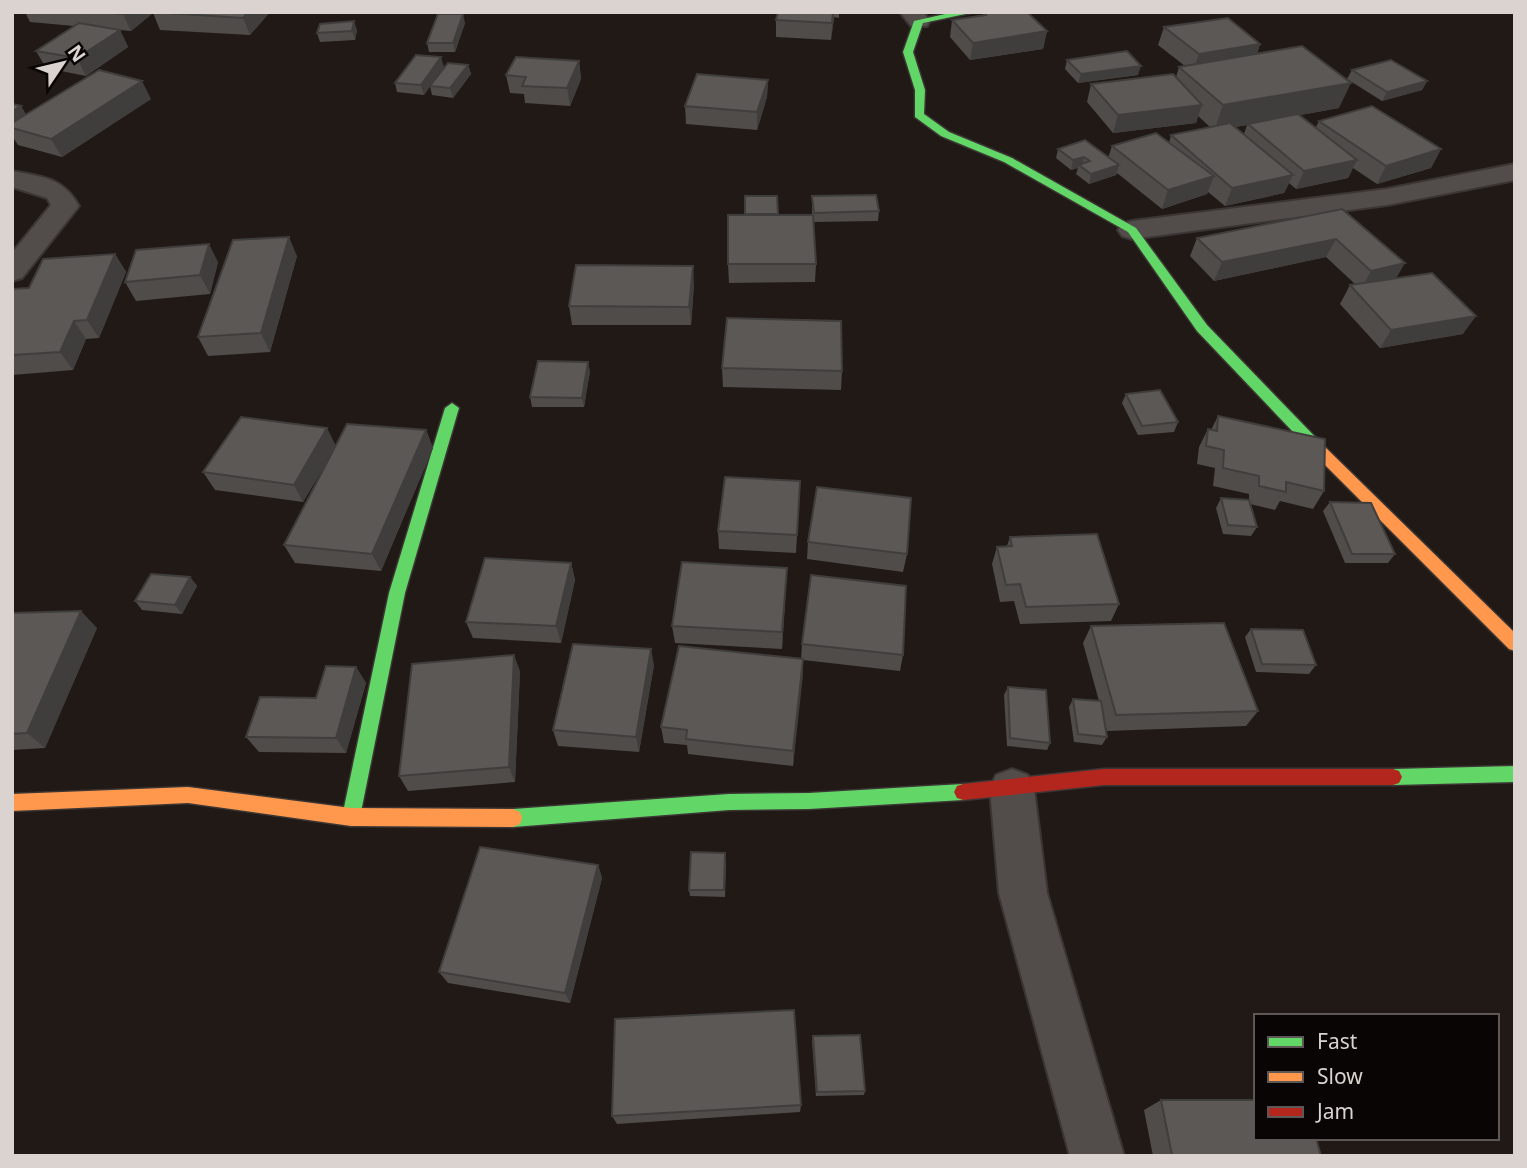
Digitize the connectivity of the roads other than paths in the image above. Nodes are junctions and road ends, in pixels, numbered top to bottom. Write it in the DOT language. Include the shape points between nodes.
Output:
graph roads {
  1 [pos="971,12"];
  2 [pos="915,16"];
  3 [pos="1515,172"];
  4 [pos="12,179"];
  5 [pos="1132,230"];
  6 [pos="12,272"];
  7 [pos="452,408"];
  8 [pos="1515,644"];
  9 [pos="1515,774"];
  10 [pos="1012,789"];
  11 [pos="12,803"];
  12 [pos="351,817"];
  13 [pos="1097,1156"];
  1 -- 2 [label="street"];
  2 -- 5 [label="street" via="908,52 920,90 919,115 945,134 1008,160"];
  3 -- 5 [label="street" via="1387,197"];
  4 -- 6 [label="street" via="58,193 65,206"];
  5 -- 8 [label="street" via="1202,328 1295,427"];
  7 -- 12 [label="street" via="397,593"];
  9 -- 10 [label="street" via="1320,779 1104,777"];
  10 -- 12 [label="street" via="729,802 540,818"];
  10 -- 13 [label="street" via="1023,893"];
  11 -- 12 [label="street" via="188,795"];
}
